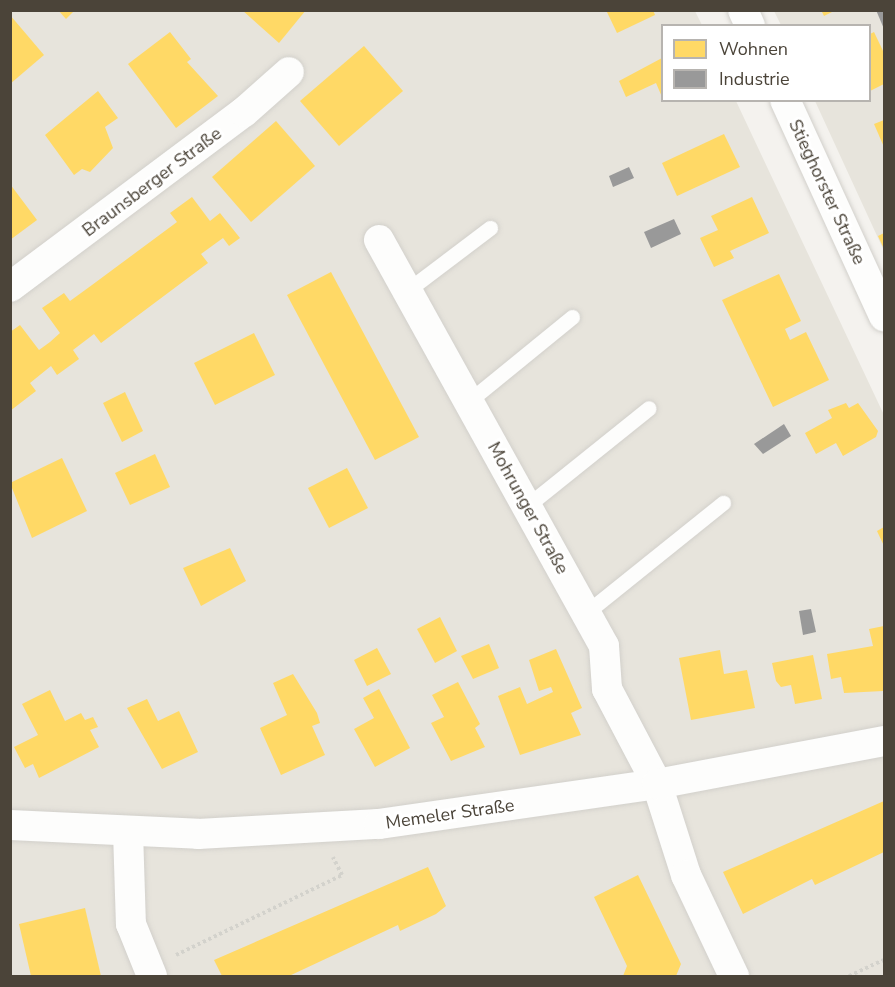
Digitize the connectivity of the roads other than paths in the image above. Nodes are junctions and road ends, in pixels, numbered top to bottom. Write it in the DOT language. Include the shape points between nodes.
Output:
graph roads {
  1 [pos="743,10"];
  2 [pos="749,24"];
  3 [pos="289,72"];
  4 [pos="786,102"];
  5 [pos="490,228"];
  6 [pos="379,240"];
  7 [pos="10,287"];
  8 [pos="408,290"];
  9 [pos="885,316"];
  10 [pos="572,317"];
  11 [pos="469,401"];
  12 [pos="649,408"];
  13 [pos="723,503"];
  14 [pos="527,506"];
  15 [pos="586,613"];
  16 [pos="885,741"];
  17 [pos="657,784"];
  18 [pos="10,825"];
  19 [pos="128,831"];
  20 [pos="150,973"];
  21 [pos="734,976"];
  1 -- 2 [label="street"];
  3 -- 7 [label="street, Braunsberger Straße" via="244,112"];
  4 -- 9 [label="street, Stieghorster Straße"];
  5 -- 8 [label="lane"];
  6 -- 8 [label="street, Mohrunger Straße"];
  8 -- 11 [label="street, Mohrunger Straße"];
  10 -- 11 [label="lane"];
  11 -- 14 [label="street, Mohrunger Straße"];
  12 -- 14 [label="lane"];
  13 -- 15 [label="lane"];
  14 -- 15 [label="street, Mohrunger Straße"];
  15 -- 17 [label="street, Mohrunger Straße" via="604,646 607,689"];
  16 -- 17 [label="street, Memeler Straße"];
  17 -- 19 [label="street, Memeler Straße" via="379,824 209,833"];
  17 -- 21 [label="street, Mohrunger Straße" via="690,887"];
  18 -- 19 [label="street, Memeler Straße"];
  19 -- 20 [label="street" via="131,924"];
}
